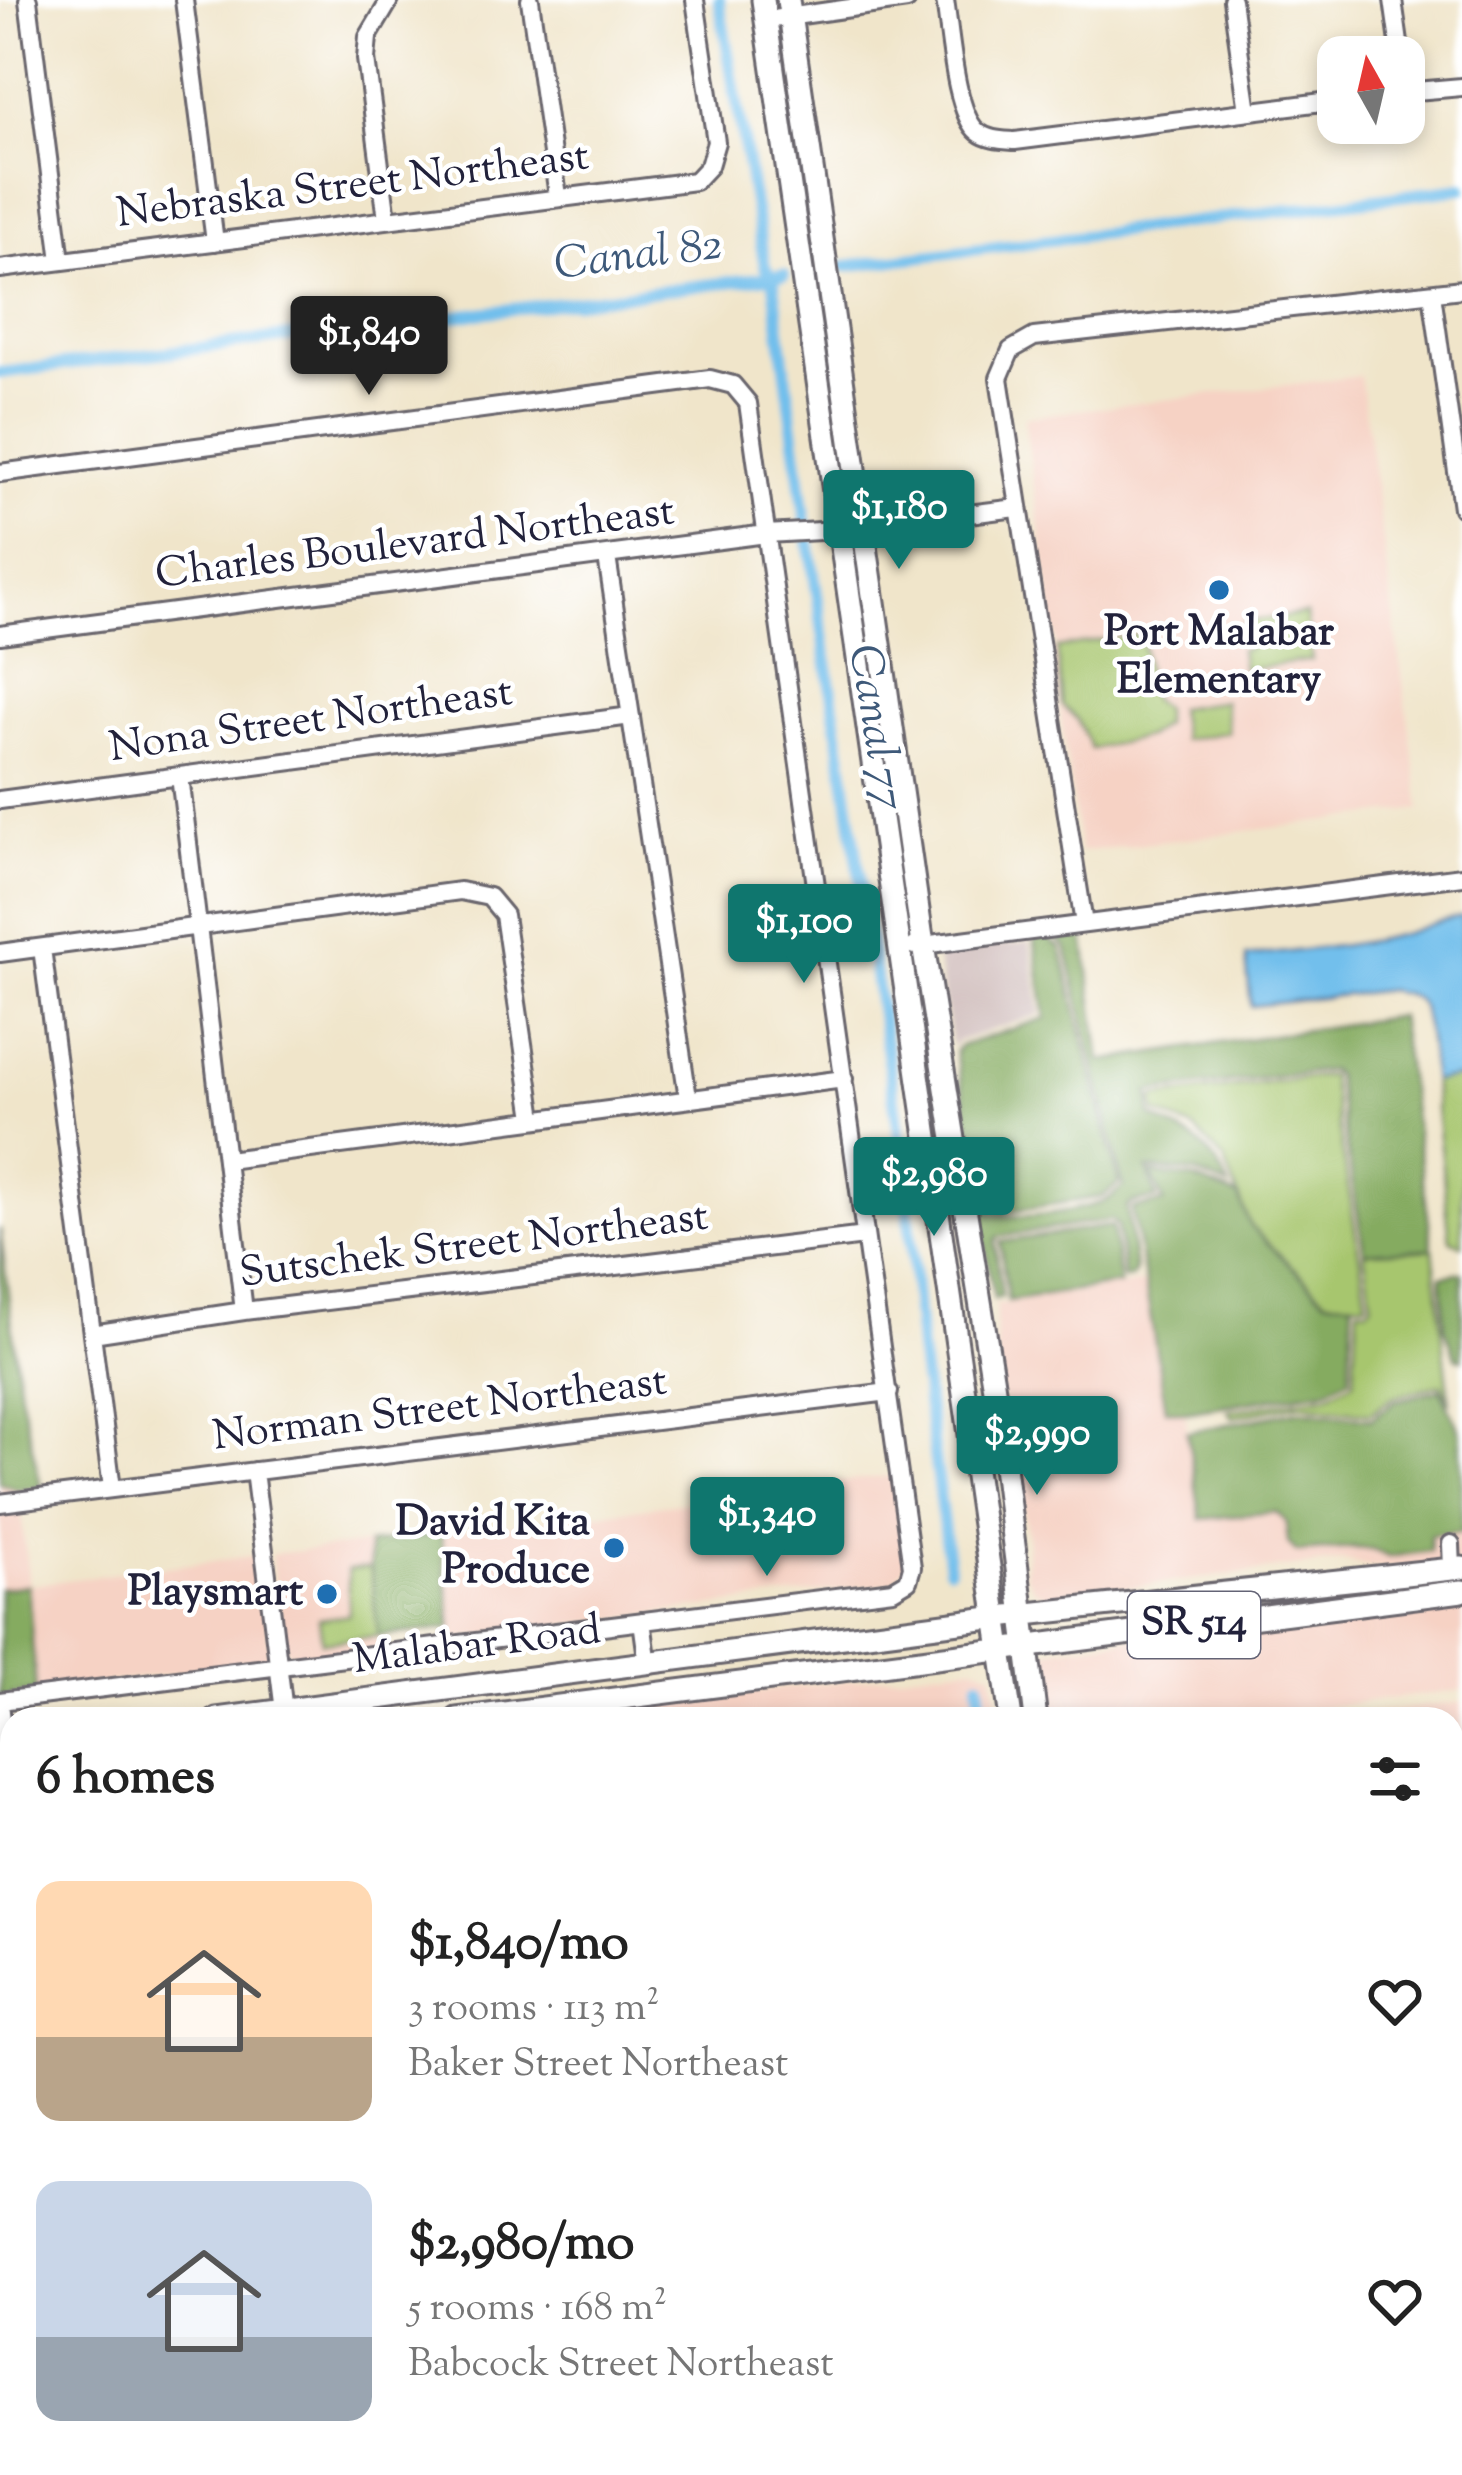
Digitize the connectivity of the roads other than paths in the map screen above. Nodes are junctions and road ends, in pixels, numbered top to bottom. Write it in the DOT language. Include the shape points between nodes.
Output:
graph roads {
  1 [pos="28,0"];
  2 [pos="184,0"];
  3 [pos="390,0"];
  4 [pos="530,0"];
  5 [pos="695,0"];
  6 [pos="907,0"];
  7 [pos="945,0"];
  8 [pos="1232,0"];
  9 [pos="1393,0"];
  10 [pos="789,9"];
  11 [pos="765,10"];
  12 [pos="1398,36"];
  13 [pos="1425,86"];
  14 [pos="1462,87"];
  15 [pos="1317,103"];
  16 [pos="1248,111"];
  17 [pos="558,196"];
  18 [pos="387,219"];
  19 [pos="215,242"];
  20 [pos="61,261"];
  21 [pos="0,269"];
  22 [pos="1462,289"];
  23 [pos="1432,293"];
  24 [pos="0,473"];
  25 [pos="1017,508"];
  26 [pos="1462,508"];
  27 [pos="864,527"];
  28 [pos="839,530"];
  29 [pos="766,534"];
  30 [pos="608,556"];
  31 [pos="0,635"];
  32 [pos="631,716"];
  33 [pos="180,776"];
  34 [pos="0,800"];
  35 [pos="1462,876"];
  36 [pos="1084,924"];
  37 [pos="196,928"];
  38 [pos="923,944"];
  39 [pos="42,948"];
  40 [pos="899,948"];
  41 [pos="0,953"];
  42 [pos="844,1079"];
  43 [pos="688,1098"];
  44 [pos="534,1118"];
  45 [pos="227,1160"];
  46 [pos="937,1195"];
  47 [pos="967,1224"];
  48 [pos="865,1236"];
  49 [pos="244,1311"];
  50 [pos="92,1334"];
  51 [pos="889,1392"];
  52 [pos="254,1471"];
  53 [pos="112,1488"];
  54 [pos="0,1503"];
  55 [pos="1451,1544"];
  56 [pos="1457,1568"];
  57 [pos="1462,1591"];
  58 [pos="1361,1604"];
  59 [pos="1023,1615"];
  60 [pos="998,1617"];
  61 [pos="642,1621"];
  62 [pos="1027,1647"];
  63 [pos="1002,1650"];
  64 [pos="648,1665"];
  65 [pos="280,1666"];
  66 [pos="603,1700"];
  67 [pos="0,1702"];
  68 [pos="284,1707"];
  69 [pos="343,1707"];
  70 [pos="550,1707"];
  71 [pos="1009,1707"];
  72 [pos="1034,1707"];
  1 -- 20 [label="street"];
  2 -- 19 [label="street"];
  3 -- 18 [label="street" via="368,37 366,59"];
  4 -- 17 [label="street"];
  5 -- 17 [label="street, Nebraska Street Northeast" via="716,142 709,166 695,181"];
  6 -- 10 [label="street"];
  7 -- 16 [label="street" via="962,104 984,136 1015,141"];
  8 -- 16 [label="street"];
  9 -- 12 [label="street"];
  10 -- 11 [label="street"];
  10 -- 27 [label="main road"];
  11 -- 28 [label="main road"];
  13 -- 14 [label="street"];
  15 -- 16 [label="street"];
  17 -- 18 [label="street, Nebraska Street Northeast"];
  18 -- 19 [label="street, Nebraska Street Northeast"];
  19 -- 20 [label="street, Nebraska Street Northeast"];
  20 -- 21 [label="street, Nebraska Street Northeast"];
  22 -- 23 [label="street"];
  23 -- 25 [label="street" via="1034,338 1011,350 999,378"];
  23 -- 26 [label="street"];
  24 -- 29 [label="street" via="710,379 733,385 748,403"];
  25 -- 27 [label="street, Charles Boulevard Northeast"];
  25 -- 36 [label="street"];
  27 -- 28 [label="street, Charles Boulevard Northeast"];
  27 -- 38 [label="main road"];
  28 -- 29 [label="street, Charles Boulevard Northeast"];
  28 -- 40 [label="main road"];
  29 -- 30 [label="street, Charles Boulevard Northeast"];
  29 -- 42 [label="street"];
  30 -- 31 [label="street, Charles Boulevard Northeast"];
  30 -- 32 [label="street"];
  32 -- 33 [label="street, Nona Street Northeast"];
  32 -- 43 [label="street"];
  33 -- 34 [label="street, Nona Street Northeast"];
  33 -- 37 [label="street"];
  35 -- 36 [label="street"];
  36 -- 38 [label="street"];
  37 -- 39 [label="street"];
  37 -- 44 [label="street" via="460,891 490,896 504,915"];
  37 -- 45 [label="street"];
  38 -- 40 [label="street"];
  38 -- 47 [label="main road"];
  39 -- 41 [label="street"];
  39 -- 50 [label="street"];
  40 -- 46 [label="main road"];
  42 -- 43 [label="street"];
  42 -- 48 [label="street"];
  43 -- 44 [label="street"];
  44 -- 45 [label="street"];
  45 -- 49 [label="street"];
  46 -- 47 [label="main road"];
  46 -- 60 [label="main road"];
  47 -- 59 [label="main road"];
  48 -- 49 [label="street, Sutschek Street Northeast"];
  48 -- 51 [label="street"];
  49 -- 50 [label="street, Sutschek Street Northeast"];
  50 -- 53 [label="street"];
  51 -- 52 [label="street, Norman Street Northeast"];
  51 -- 61 [label="street" via="908,1581 893,1590"];
  52 -- 53 [label="street, Norman Street Northeast"];
  52 -- 65 [label="street"];
  53 -- 54 [label="street, Norman Street Northeast"];
  55 -- 56 [label="street"];
  56 -- 58 [label="main road" via="1443,1588"];
  56 -- 59 [label="main road, Malabar Road / SR 514"];
  57 -- 58 [label="main road, Malabar Road / SR 514"];
  58 -- 62 [label="main road, Malabar Road / SR 514"];
  59 -- 60 [label="main road, Malabar Road / SR 514"];
  59 -- 62 [label="main road"];
  60 -- 63 [label="main road"];
  60 -- 64 [label="main road, Malabar Road / SR 514"];
  61 -- 64 [label="street"];
  61 -- 65 [label="street"];
  62 -- 63 [label="main road, Malabar Road / SR 514"];
  62 -- 72 [label="main road"];
  63 -- 66 [label="main road, Malabar Road / SR 514"];
  63 -- 71 [label="main road"];
  64 -- 66 [label="main road"];
  64 -- 69 [label="main road, Malabar Road / SR 514"];
  65 -- 67 [label="street"];
  65 -- 68 [label="street"];
  66 -- 70 [label="main road, Malabar Road / SR 514"];
}
